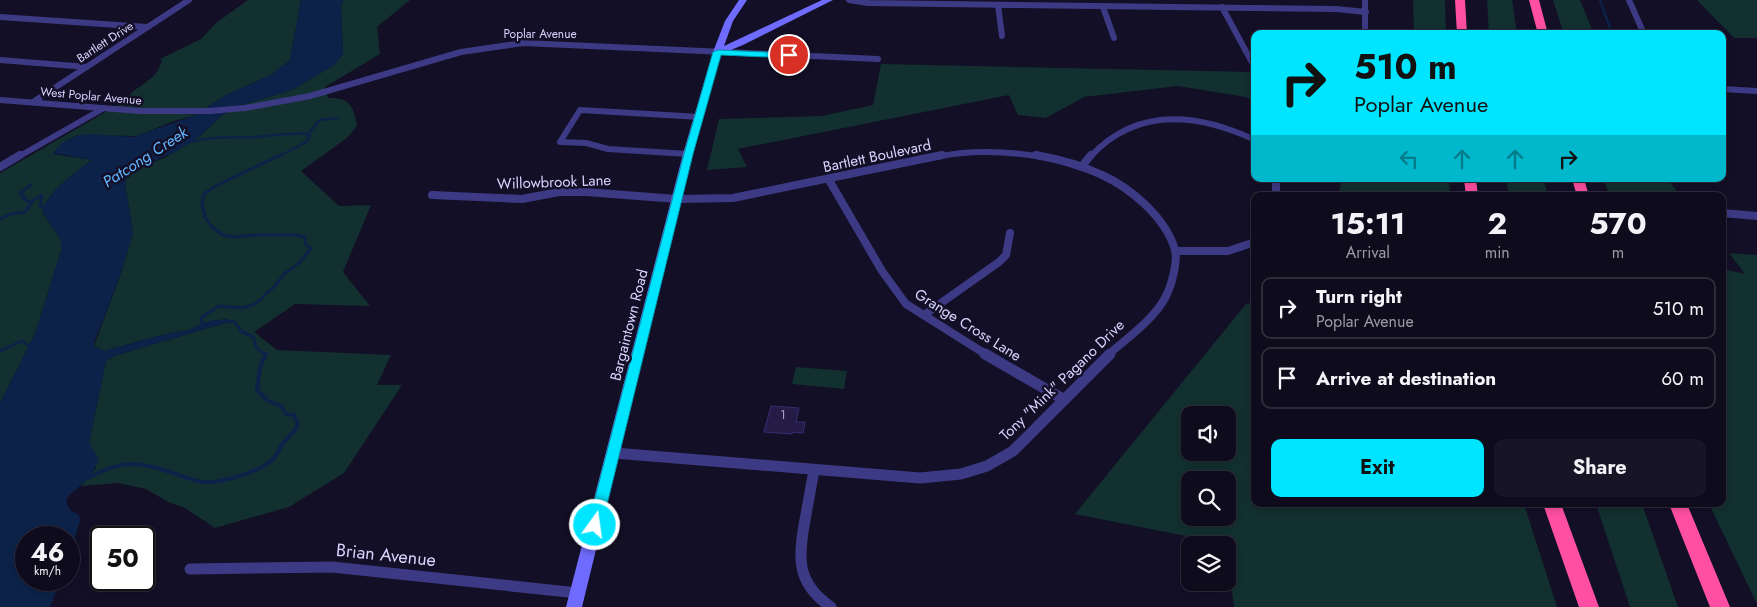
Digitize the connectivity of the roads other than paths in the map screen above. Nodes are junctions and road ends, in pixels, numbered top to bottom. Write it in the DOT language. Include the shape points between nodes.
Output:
graph roads {
  1 [pos="190,0"];
  2 [pos="743,0"];
  3 [pos="829,0"];
  4 [pos="849,0"];
  5 [pos="1365,0"];
  6 [pos="1460,0"];
  7 [pos="1534,0"];
  8 [pos="1628,0"];
  9 [pos="998,5"];
  10 [pos="1103,7"];
  11 [pos="1222,7"];
  12 [pos="1366,12"];
  13 [pos="0,17"];
  14 [pos="147,28"];
  15 [pos="1365,30"];
  16 [pos="1462,30"];
  17 [pos="1542,30"];
  18 [pos="1642,30"];
  19 [pos="1002,36"];
  20 [pos="1114,38"];
  21 [pos="718,52"];
  22 [pos="878,59"];
  23 [pos="0,60"];
  24 [pos="1251,60"];
  25 [pos="87,67"];
  26 [pos="1726,89"];
  27 [pos="1757,91"];
  28 [pos="0,100"];
  29 [pos="33,102"];
  30 [pos="104,108"];
  31 [pos="180,113"];
  32 [pos="700,117"];
  33 [pos="1251,138"];
  34 [pos="688,154"];
  35 [pos="4,162"];
  36 [pos="1082,166"];
  37 [pos="0,167"];
  38 [pos="829,180"];
  39 [pos="432,195"];
  40 [pos="677,199"];
  41 [pos="1726,213"];
  42 [pos="1757,216"];
  43 [pos="1010,233"];
  44 [pos="1251,243"];
  45 [pos="1175,251"];
  46 [pos="924,316"];
  47 [pos="1063,399"];
  48 [pos="614,453"];
  49 [pos="814,470"];
  50 [pos="1553,507"];
  51 [pos="1679,507"];
  52 [pos="190,569"];
  53 [pos="578,593"];
  54 [pos="574,607"];
  55 [pos="831,607"];
  56 [pos="1589,607"];
  57 [pos="1720,607"];
  1 -- 14 [label="street, Bartlett Drive"];
  2 -- 21 [label="main road, Bargaintown Road" via="729,21"];
  3 -- 21 [label="main road"];
  4 -- 9 [label="street"];
  5 -- 12 [label="street"];
  6 -- 16 [label="highway"];
  7 -- 17 [label="highway"];
  8 -- 18 [label="street"];
  9 -- 10 [label="street"];
  9 -- 19 [label="street"];
  10 -- 11 [label="street"];
  10 -- 20 [label="street"];
  11 -- 12 [label="street"];
  11 -- 24 [label="street"];
  12 -- 15 [label="street"];
  13 -- 14 [label="street"];
  14 -- 25 [label="street, Bartlett Drive"];
  21 -- 22 [label="street, Poplar Avenue"];
  21 -- 31 [label="street, Poplar Avenue" via="505,45 470,51 322,93 261,106"];
  21 -- 32 [label="main road, Bargaintown Road"];
  23 -- 25 [label="street"];
  25 -- 29 [label="street, Bartlett Drive"];
  26 -- 27 [label="street"];
  28 -- 29 [label="street, West Poplar Avenue"];
  29 -- 30 [label="street, West Poplar Avenue"];
  30 -- 31 [label="street, West Poplar Avenue"];
  30 -- 35 [label="street"];
  32 -- 34 [label="main road, Bargaintown Road"];
  32 -- 34 [label="street" via="580,110 560,142"];
  33 -- 36 [label="street" via="1206,122 1150,121 1121,130"];
  34 -- 40 [label="main road, Bargaintown Road"];
  35 -- 37 [label="street"];
  36 -- 38 [label="street, Bartlett Boulevard" via="1034,154 988,151 944,155"];
  36 -- 45 [label="street, Tony \"Mink\" Pagano Drive" via="1121,185 1147,206 1159,220"];
  38 -- 40 [label="street, Bartlett Boulevard" via="734,198"];
  38 -- 46 [label="street, Grange Cross Lane" via="895,290 906,304"];
  39 -- 40 [label="street, Willowbrook Lane" via="522,199 560,192 586,192"];
  40 -- 48 [label="main road, Bargaintown Road"];
  41 -- 42 [label="street"];
  43 -- 46 [label="street" via="1006,254 999,262"];
  44 -- 45 [label="street" via="1228,251"];
  45 -- 47 [label="street, Tony \"Mink\" Pagano Drive" via="1174,280 1165,299"];
  46 -- 47 [label="street, Grange Cross Lane"];
  47 -- 49 [label="street, Tony \"Mink\" Pagano Drive" via="1013,451 988,466 962,474 920,478"];
  48 -- 49 [label="street, Tony \"Mink\" Pagano Drive"];
  48 -- 53 [label="main road, Bargaintown Road"];
  49 -- 55 [label="street" via="799,560 810,588"];
  50 -- 56 [label="highway"];
  51 -- 57 [label="highway"];
  52 -- 53 [label="street, Brian Avenue" via="332,567"];
  53 -- 54 [label="main road, Bargaintown Road"];
}
